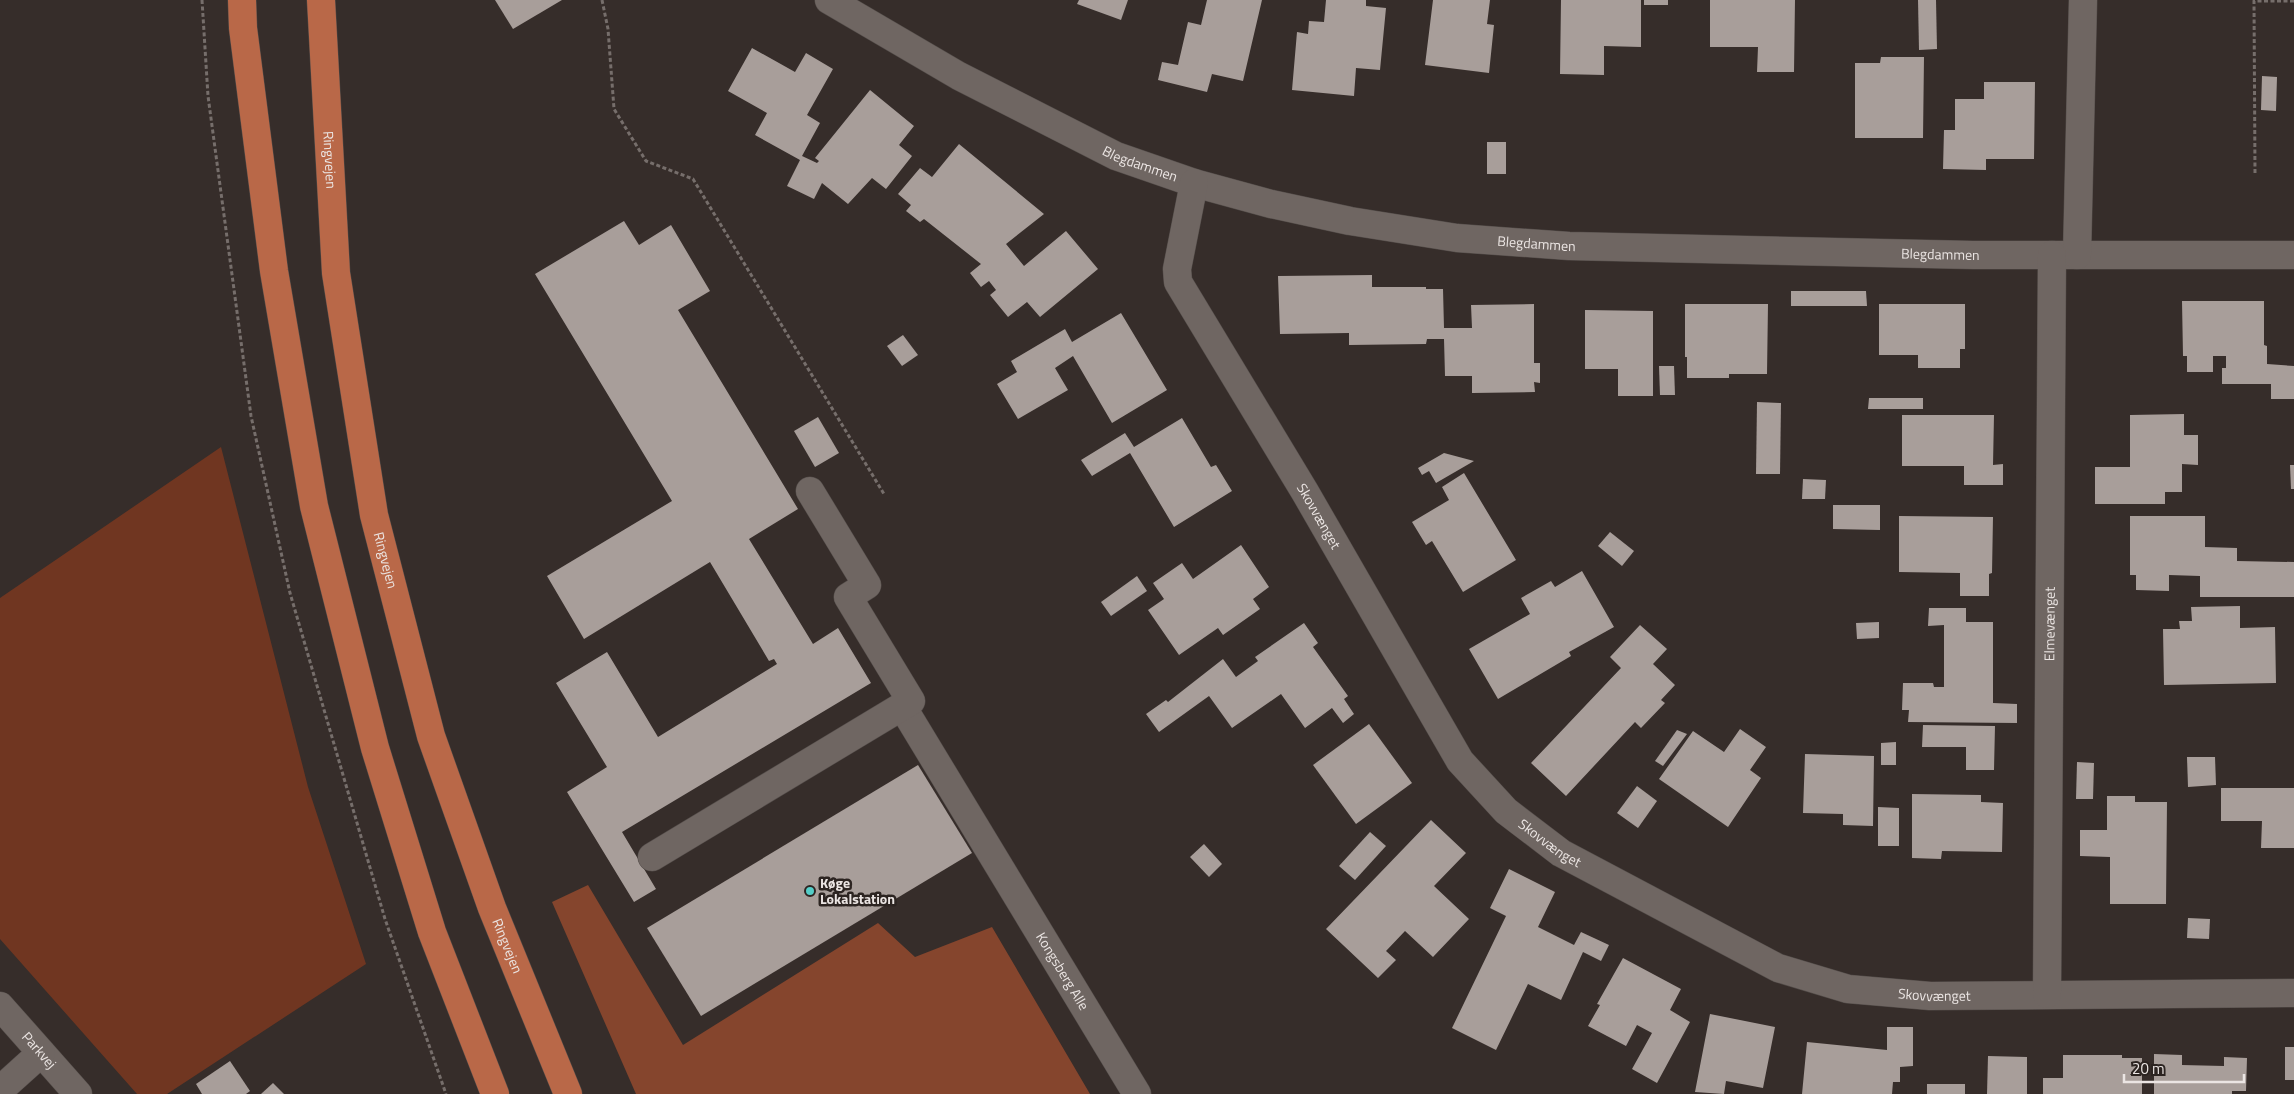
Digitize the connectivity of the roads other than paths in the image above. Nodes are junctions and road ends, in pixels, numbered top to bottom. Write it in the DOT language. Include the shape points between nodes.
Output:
graph roads {
  1 [pos="242,0"];
  2 [pos="321,0"];
  3 [pos="829,0"];
  4 [pos="2084,0"];
  5 [pos="1194,183"];
  6 [pos="2065,255"];
  7 [pos="2294,256"];
  8 [pos="810,491"];
  9 [pos="902,706"];
  10 [pos="652,857"];
  11 [pos="2294,993"];
  12 [pos="2047,994"];
  13 [pos="0,1006"];
  14 [pos="41,1053"];
  15 [pos="0,1090"];
  16 [pos="78,1094"];
  17 [pos="495,1094"];
  18 [pos="568,1094"];
  19 [pos="1137,1094"];
  1 -- 17 [label="main road" via="274,271 314,506 381,766 432,932"];
  2 -- 18 [label="main road, Ringvejen" via="336,273 374,514 431,736 492,908"];
  3 -- 5 [label="street, Blegdammen" via="959,76 1116,156"];
  4 -- 6 [label="street, Elmevænget"];
  5 -- 6 [label="street, Blegdammen" via="1350,221 1484,241 1569,246"];
  5 -- 12 [label="street, Skovvænget" via="1176,269 1178,282 1305,492 1460,761 1506,811 1561,853 1778,968 1848,990 1930,996"];
  6 -- 7 [label="street, Blegdammen"];
  6 -- 12 [label="street, Elmevænget"];
  8 -- 9 [label="street" via="867,585 848,597 911,701"];
  9 -- 10 [label="street"];
  9 -- 19 [label="street, Kongsberg Alle"];
  11 -- 12 [label="street, Skovvænget"];
  13 -- 14 [label="street, Parkvej"];
  14 -- 15 [label="street"];
  14 -- 16 [label="street, Parkvej"];
}
